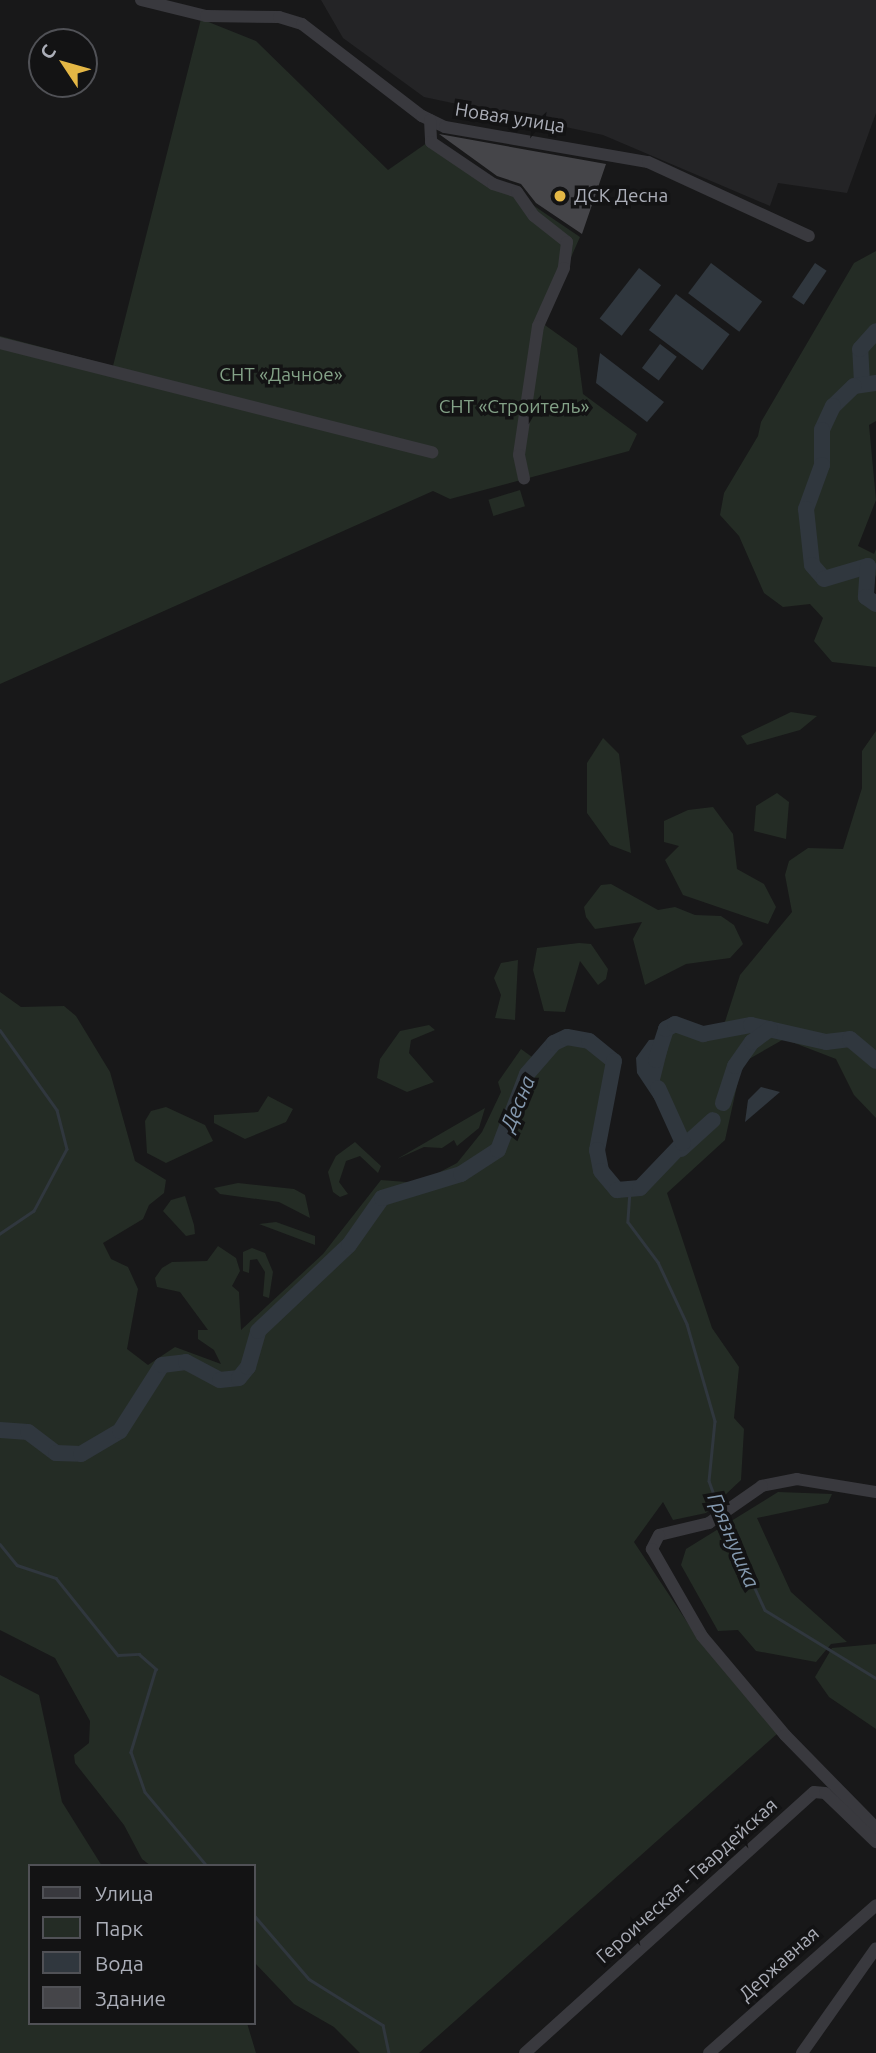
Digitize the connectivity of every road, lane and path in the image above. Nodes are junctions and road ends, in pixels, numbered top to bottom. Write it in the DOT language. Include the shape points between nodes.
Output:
graph roads {
  1 [pos="141,0"];
  2 [pos="430,120"];
  3 [pos="809,236"];
  4 [pos="0,343"];
  5 [pos="432,452"];
  6 [pos="524,478"];
  7 [pos="876,1492"];
  8 [pos="876,1828"];
  9 [pos="876,1842"];
  10 [pos="876,1905"];
  11 [pos="876,1948"];
  12 [pos="526,2053"];
  13 [pos="709,2053"];
  14 [pos="802,2053"];
  1 -- 2 [label="street, Новая улица" via="206,16 279,17 302,24"];
  2 -- 3 [label="street, Новая улица" via="456,130 648,162"];
  2 -- 6 [label="street" via="431,142 493,184 517,192 534,216 567,243 564,268 538,326 519,455"];
  4 -- 5 [label="street"];
  7 -- 8 [label="street" via="797,1479 762,1486 709,1523 659,1535 652,1549 702,1636 785,1735"];
  9 -- 12 [label="street, Героическая - Гвардейская" via="825,1793 814,1792"];
  10 -- 13 [label="street, Державная"];
  11 -- 14 [label="street"];
}
